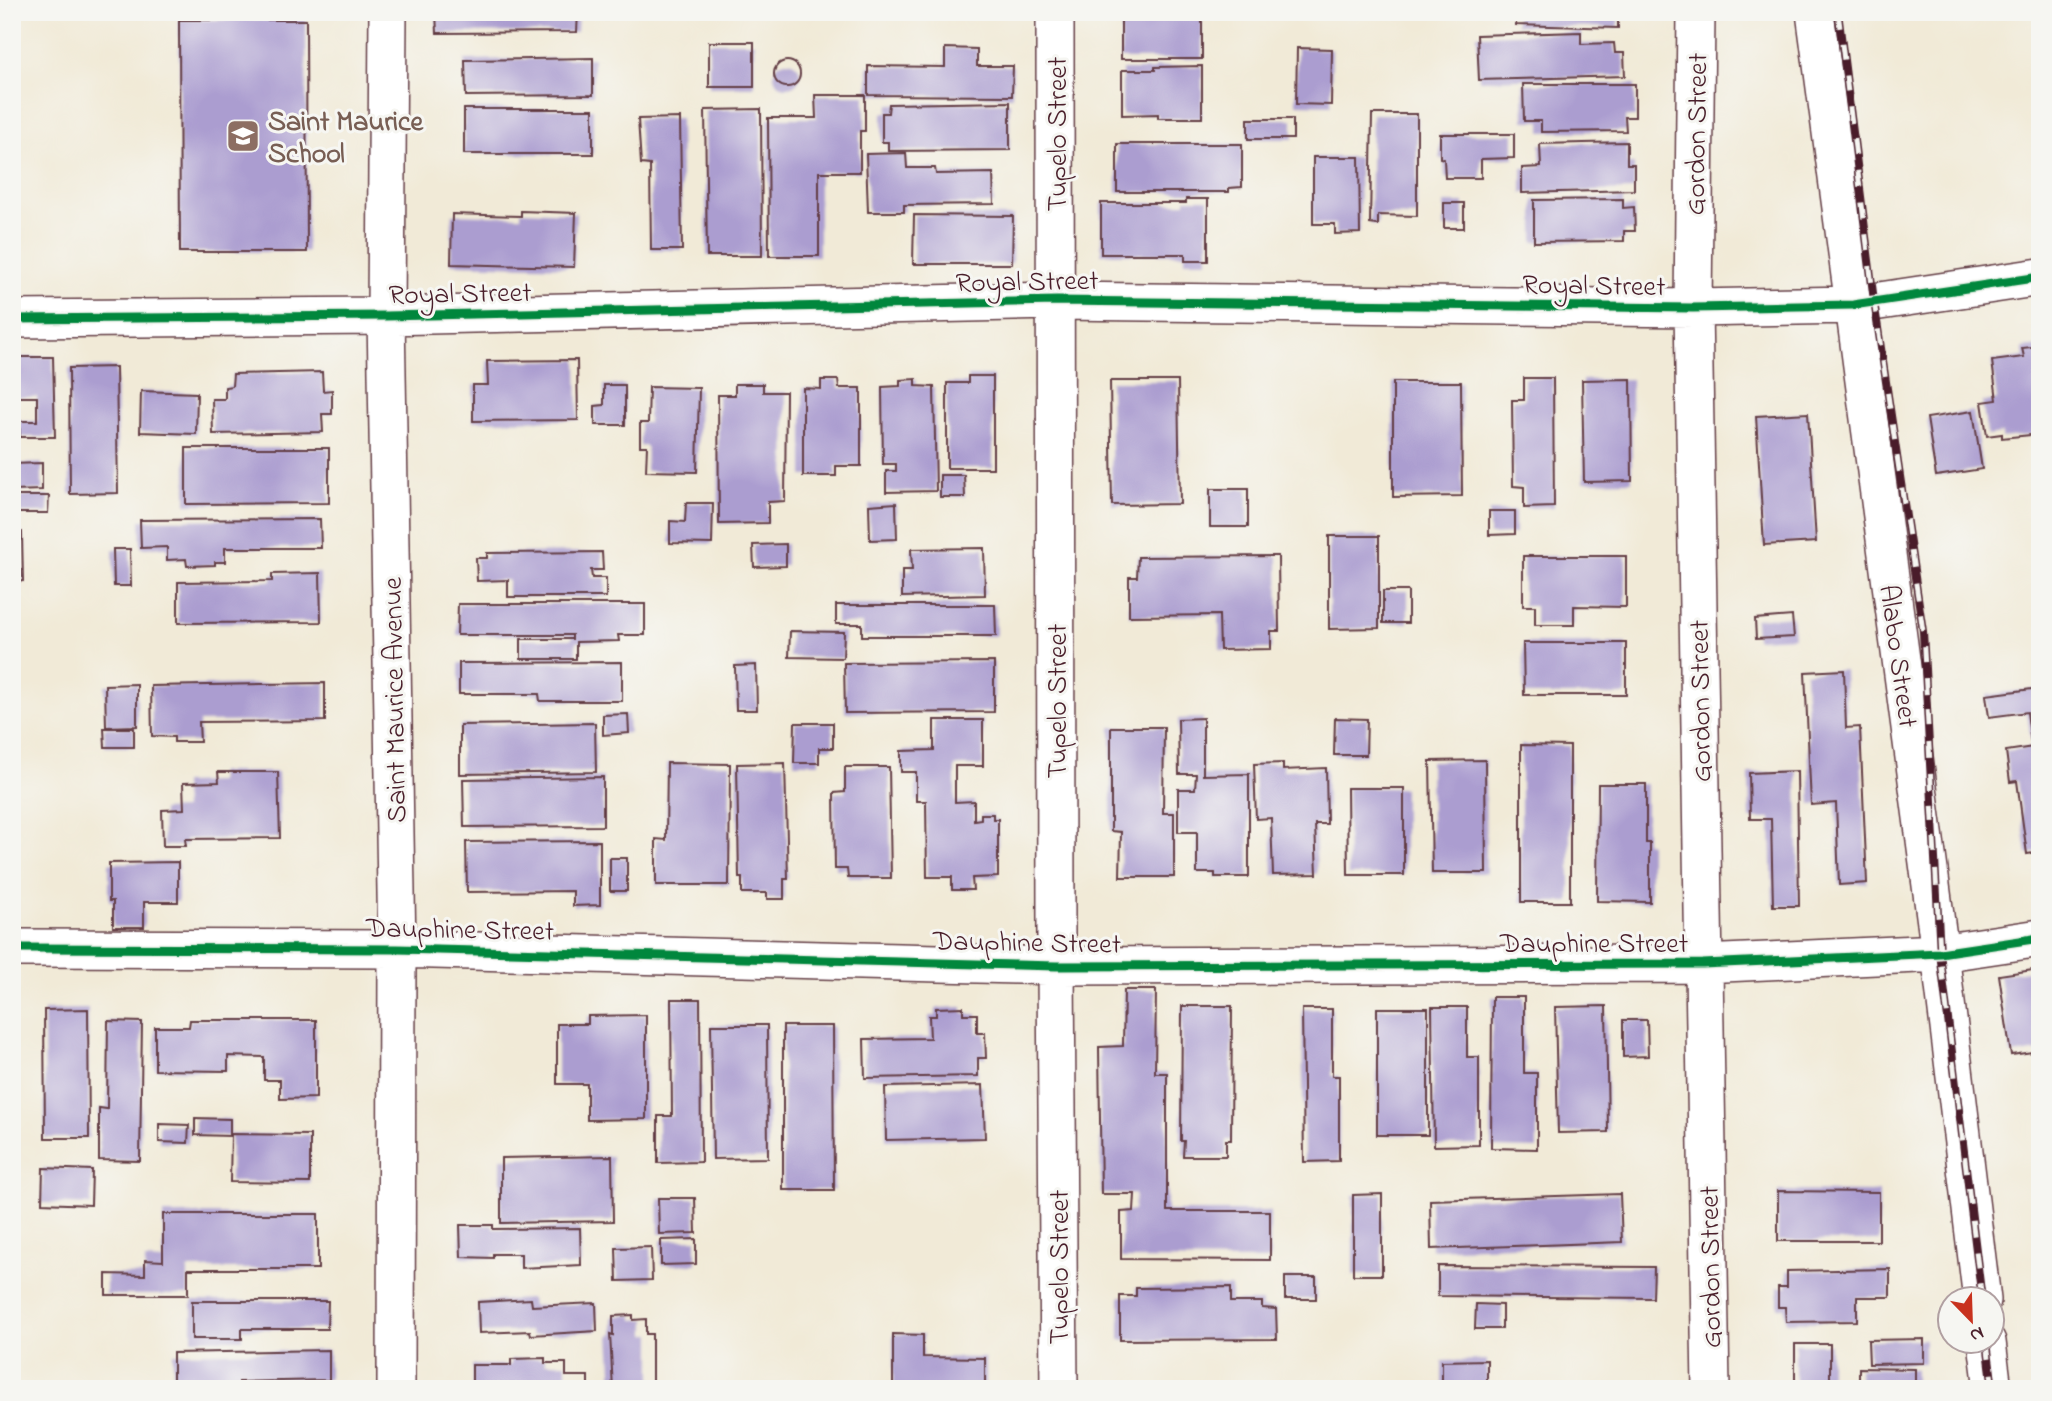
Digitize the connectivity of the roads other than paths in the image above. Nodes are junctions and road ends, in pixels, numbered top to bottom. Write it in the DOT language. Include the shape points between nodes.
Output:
graph roads {
  1 [pos="388,12"];
  2 [pos="1055,12"];
  3 [pos="1696,12"];
  4 [pos="1815,12"];
  5 [pos="2040,277"];
  6 [pos="1057,302"];
  7 [pos="1853,305"];
  8 [pos="1693,308"];
  9 [pos="386,316"];
  10 [pos="12,319"];
  11 [pos="2040,938"];
  12 [pos="12,948"];
  13 [pos="397,949"];
  14 [pos="1940,953"];
  15 [pos="1703,964"];
  16 [pos="1056,966"];
  17 [pos="1980,1286"];
  18 [pos="1989,1356"];
  19 [pos="396,1389"];
  20 [pos="1059,1389"];
  21 [pos="1711,1389"];
  22 [pos="1993,1389"];
  1 -- 9 [label="street, Saint Maurice Avenue"];
  2 -- 6 [label="street, Tupelo Street"];
  3 -- 8 [label="street, Gordon Street"];
  4 -- 7 [label="street, Alabo Street"];
  5 -- 7 [label="street, Royal Street"];
  6 -- 8 [label="street, Royal Street"];
  6 -- 9 [label="street, Royal Street"];
  6 -- 16 [label="street, Tupelo Street"];
  7 -- 8 [label="street, Royal Street"];
  7 -- 14 [label="street, Alabo Street"];
  8 -- 15 [label="street, Gordon Street"];
  9 -- 10 [label="street, Royal Street"];
  9 -- 13 [label="street, Saint Maurice Avenue"];
  11 -- 14 [label="street, Dauphine Street"];
  12 -- 13 [label="street, Dauphine Street"];
  13 -- 16 [label="street, Dauphine Street"];
  13 -- 19 [label="street, Saint Maurice Avenue"];
  14 -- 15 [label="street, Dauphine Street"];
  14 -- 17 [label="street, Alabo Street"];
  15 -- 16 [label="street, Dauphine Street"];
  15 -- 21 [label="street, Gordon Street"];
  16 -- 20 [label="street, Tupelo Street"];
  18 -- 22 [label="street"];
}
